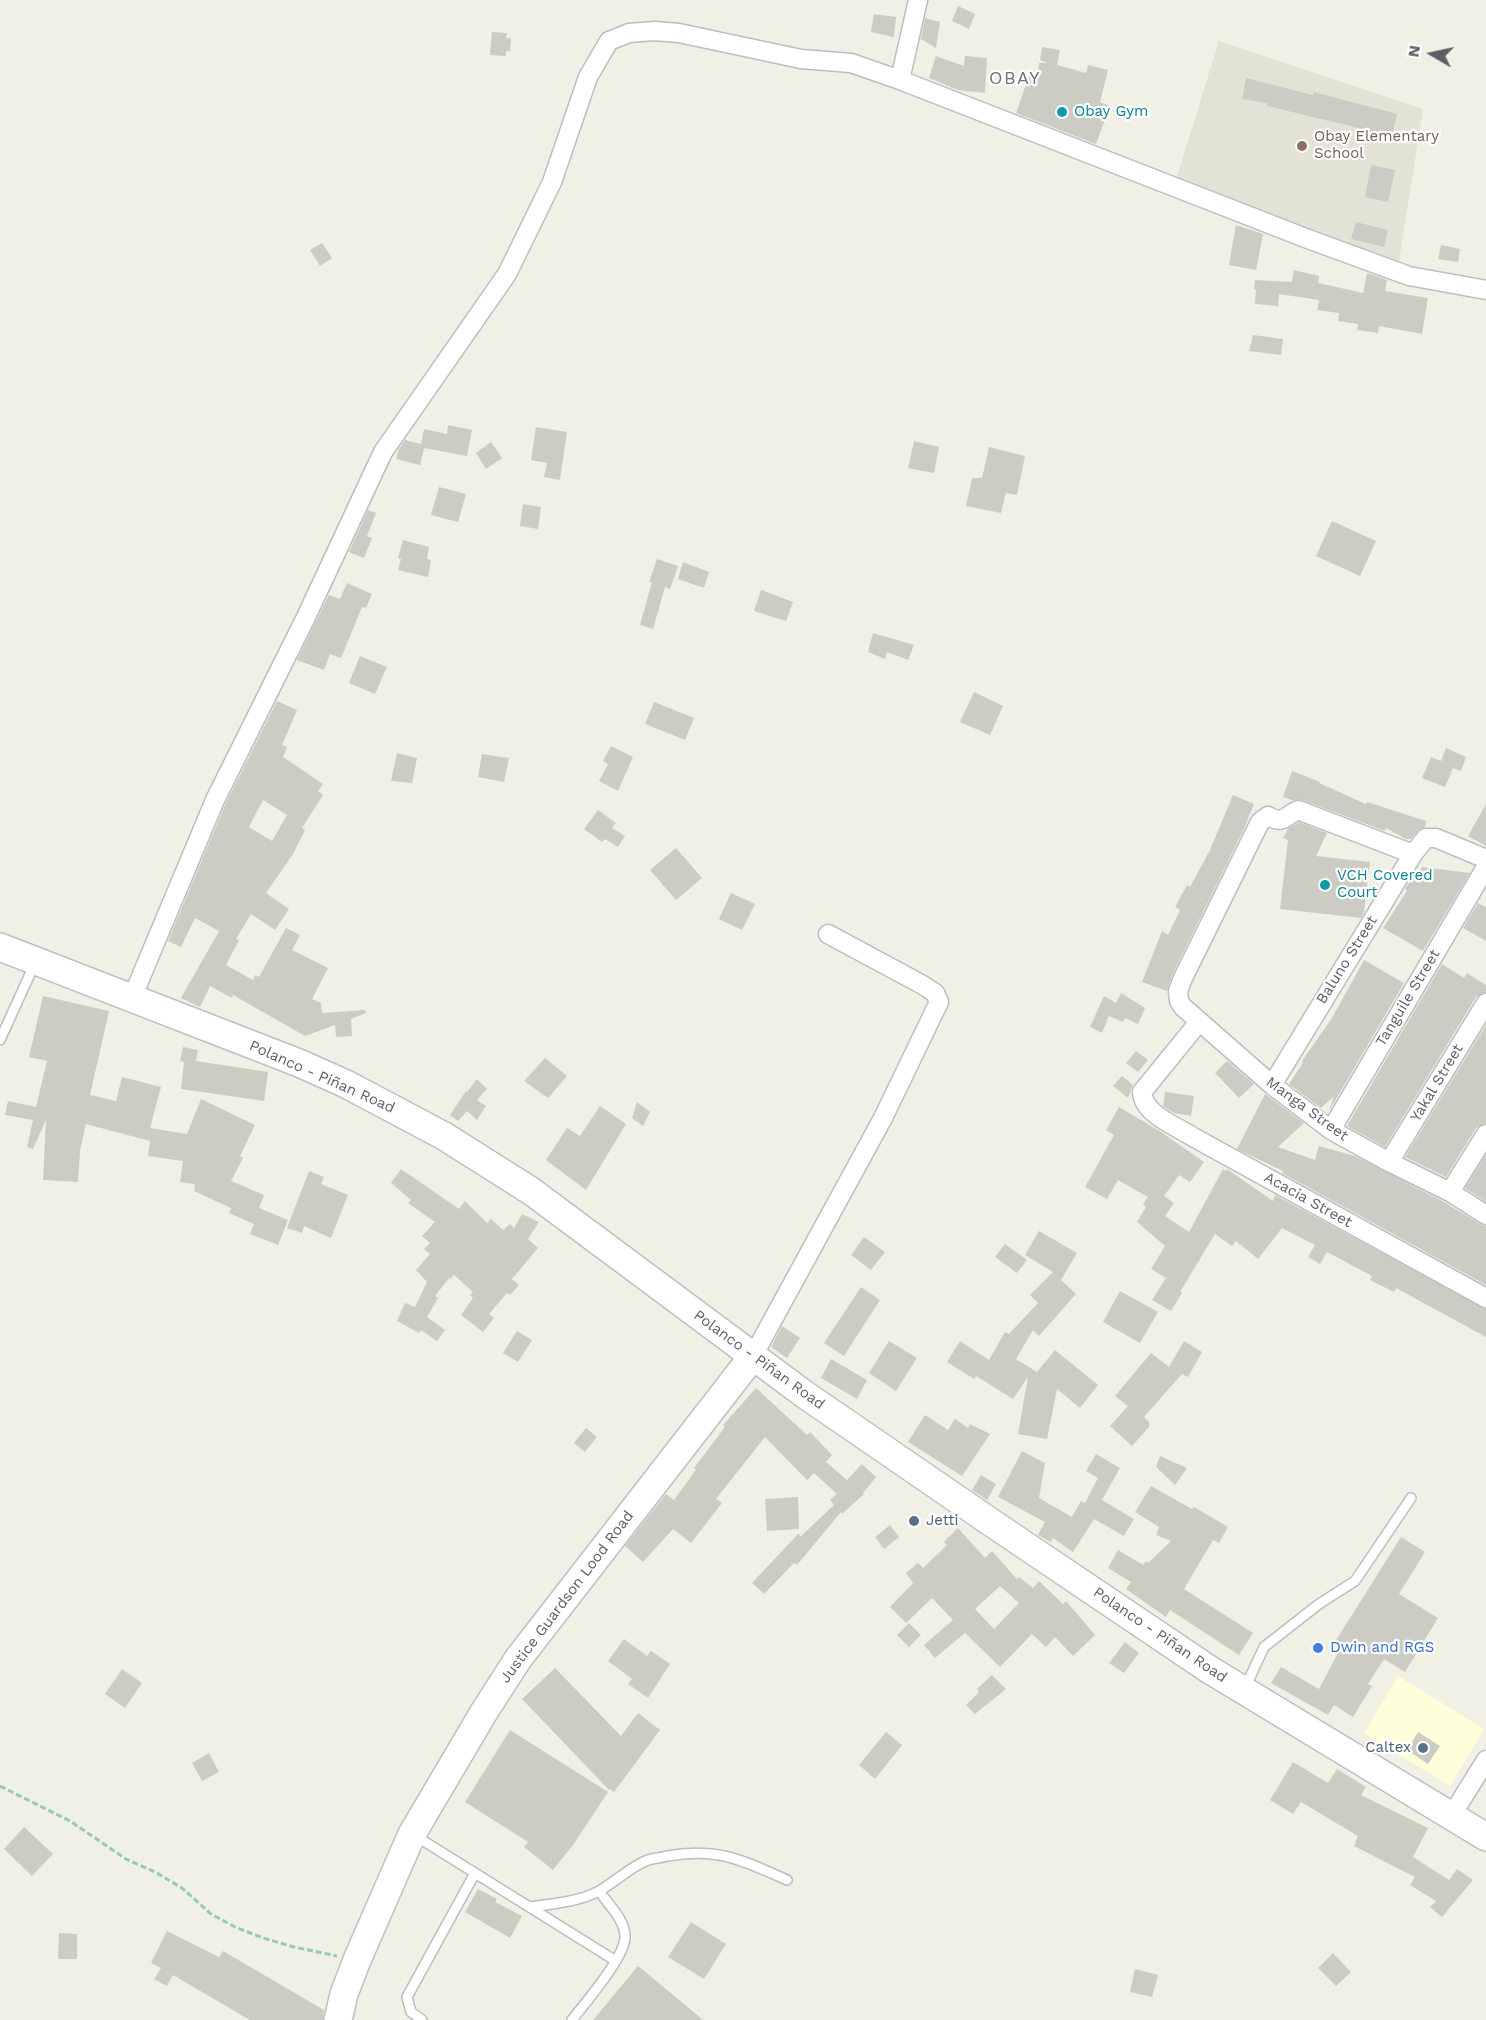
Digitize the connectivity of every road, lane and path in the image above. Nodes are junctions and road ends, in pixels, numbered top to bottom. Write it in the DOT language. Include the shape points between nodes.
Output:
graph roads {
  1 [pos="918,0"];
  2 [pos="900,80"];
  3 [pos="1486,290"];
  4 [pos="1413,854"];
  5 [pos="1486,859"];
  6 [pos="1486,867"];
  7 [pos="828,934"];
  8 [pos="0,947"];
  9 [pos="36,961"];
  10 [pos="132,998"];
  11 [pos="1486,1003"];
  12 [pos="1199,1022"];
  13 [pos="0,1040"];
  14 [pos="1272,1085"];
  15 [pos="1331,1130"];
  16 [pos="1486,1134"];
  17 [pos="1389,1162"];
  18 [pos="1450,1192"];
  19 [pos="1486,1215"];
  20 [pos="1486,1298"];
  21 [pos="753,1356"];
  22 [pos="1411,1498"];
  23 [pos="1244,1691"];
  24 [pos="1486,1760"];
  25 [pos="0,1786"];
  26 [pos="1452,1815"];
  27 [pos="412,1834"];
  28 [pos="1486,1837"];
  29 [pos="475,1873"];
  30 [pos="787,1880"];
  31 [pos="599,1891"];
  32 [pos="530,1907"];
  33 [pos="357,1960"];
  34 [pos="616,1961"];
  35 [pos="338,2020"];
  36 [pos="422,2020"];
  37 [pos="572,2020"];
  1 -- 2 [label="street"];
  2 -- 3 [label="street" via="1409,276"];
  2 -- 10 [label="street" via="851,63 801,59 679,33 629,33 609,41 588,77 552,182 507,274 383,452 215,800"];
  4 -- 5 [label="street, Baluno Street" via="1426,838 1436,838"];
  4 -- 12 [label="street, Manga Street" via="1298,810 1285,819 1277,821 1268,816 1260,822 1178,991 1183,1007"];
  4 -- 14 [label="street, Baluno Street"];
  6 -- 15 [label="street, Tanguile Street"];
  7 -- 21 [label="street" via="921,984 935,993 939,1002 883,1118"];
  8 -- 9 [label="main road, Polanco - Piñan Road"];
  9 -- 10 [label="main road, Polanco - Piñan Road"];
  9 -- 13 [label="lane"];
  10 -- 21 [label="main road, Polanco - Piñan Road" via="299,1063 444,1136 531,1191"];
  11 -- 17 [label="street, Yakal Street"];
  12 -- 14 [label="street, Manga Street"];
  12 -- 20 [label="street, Acacia Street" via="1142,1092 1148,1109"];
  14 -- 15 [label="street, Manga Street"];
  15 -- 17 [label="street, Manga Street"];
  16 -- 18 [label="street"];
  17 -- 18 [label="street, Manga Street"];
  18 -- 19 [label="street, Manga Street"];
  21 -- 23 [label="main road, Polanco - Piñan Road" via="989,1521"];
  21 -- 27 [label="main road, Justice Guardson Lood Road" via="518,1659"];
  22 -- 23 [label="lane" via="1355,1581 1264,1647"];
  23 -- 26 [label="main road, Polanco - Piñan Road"];
  24 -- 26 [label="street"];
  25 -- 33 [label="path" via="70,1821 126,1859 182,1888 211,1914 235,1928 294,1947"];
  26 -- 28 [label="main road, Polanco - Piñan Road"];
  27 -- 29 [label="lane"];
  27 -- 33 [label="main road, Justice Guardson Lood Road"];
  29 -- 32 [label="lane"];
  29 -- 36 [label="lane" via="407,1997 411,2012"];
  30 -- 31 [label="lane" via="710,1852 683,1853 648,1860"];
  31 -- 32 [label="lane"];
  31 -- 34 [label="lane" via="621,1921 625,1936"];
  32 -- 34 [label="lane"];
  33 -- 35 [label="main road, Justice Guardson Lood Road"];
  34 -- 37 [label="lane"];
}
